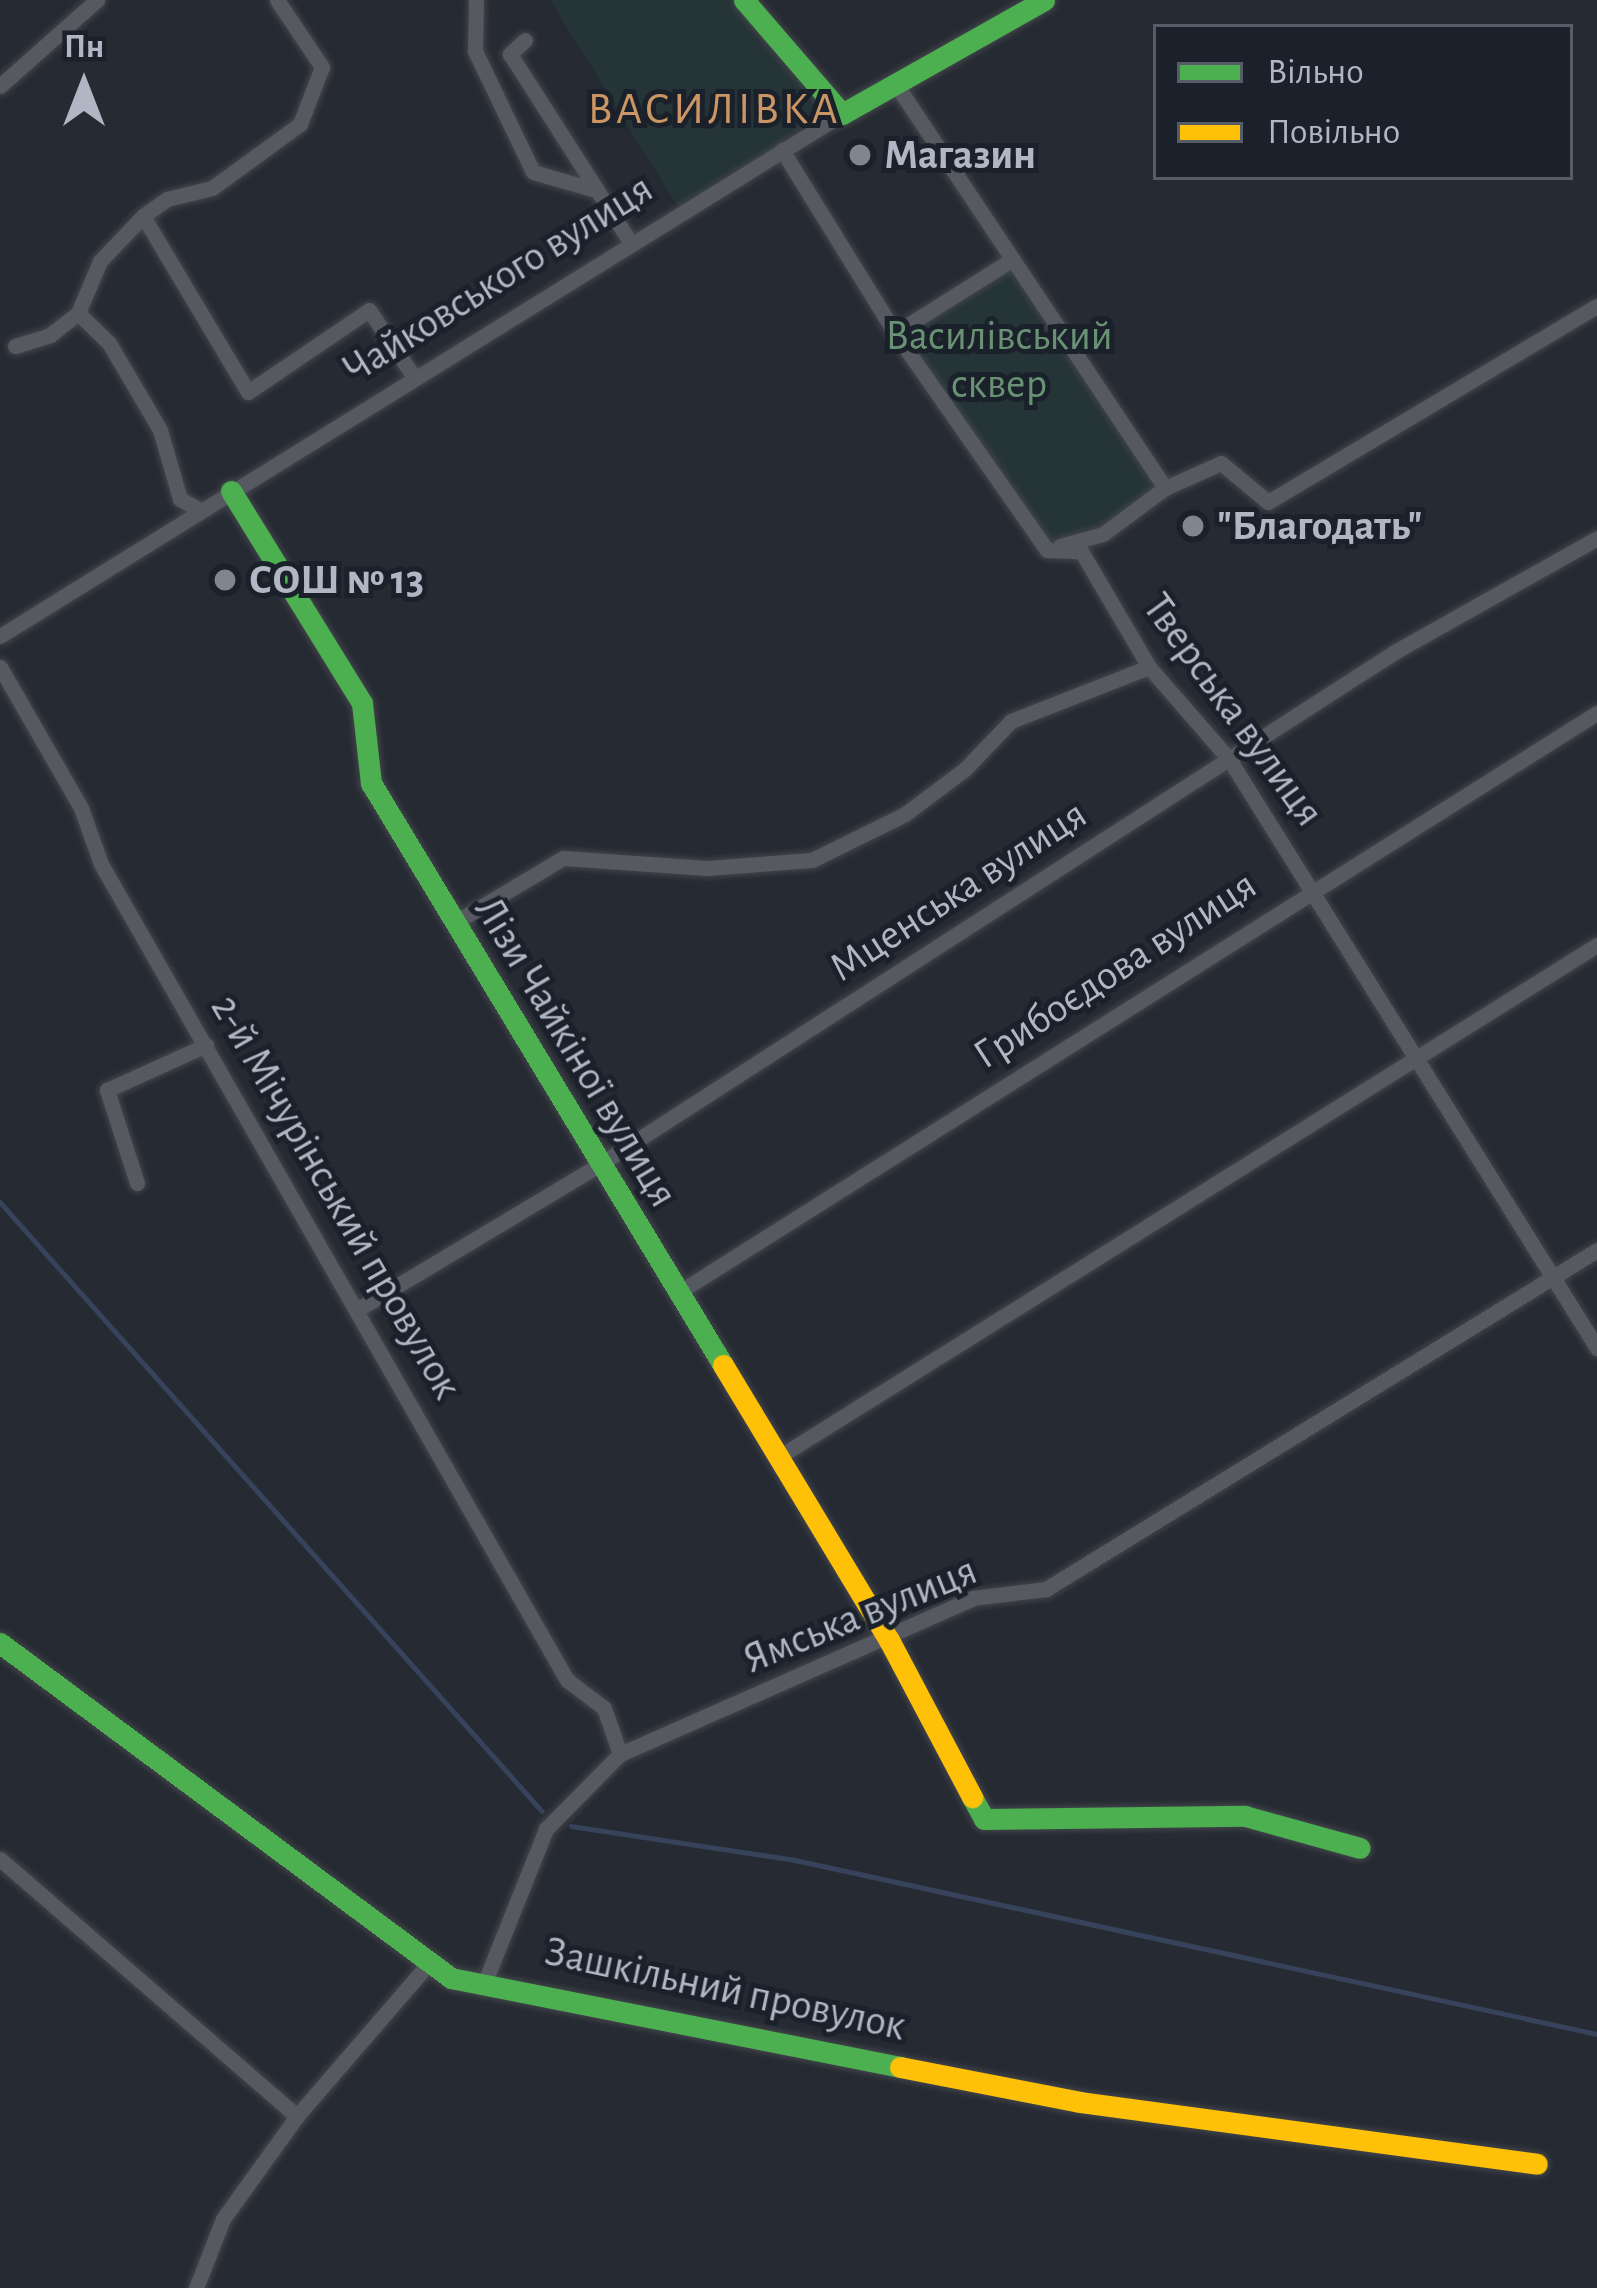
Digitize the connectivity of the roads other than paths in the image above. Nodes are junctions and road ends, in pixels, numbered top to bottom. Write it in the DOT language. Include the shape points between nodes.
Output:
graph roads {
  1 [pos="97,0"];
  2 [pos="277,0"];
  3 [pos="476,0"];
  4 [pos="744,0"];
  5 [pos="1044,0"];
  6 [pos="525,40"];
  7 [pos="895,83"];
  8 [pos="0,86"];
  9 [pos="842,114"];
  10 [pos="782,150"];
  11 [pos="592,189"];
  12 [pos="143,216"];
  13 [pos="631,243"];
  14 [pos="1012,260"];
  15 [pos="1597,306"];
  16 [pos="78,313"];
  17 [pos="895,333"];
  18 [pos="15,346"];
  19 [pos="414,377"];
  20 [pos="1165,488"];
  21 [pos="231,491"];
  22 [pos="200,510"];
  23 [pos="1597,538"];
  24 [pos="1047,550"];
  25 [pos="0,637"];
  26 [pos="0,667"];
  27 [pos="1150,667"];
  28 [pos="1597,713"];
  29 [pos="1229,759"];
  30 [pos="1314,886"];
  31 [pos="454,923"];
  32 [pos="1597,945"];
  33 [pos="206,1045"];
  34 [pos="1418,1055"];
  35 [pos="597,1166"];
  36 [pos="137,1184"];
  37 [pos="1597,1250"];
  38 [pos="1553,1277"];
  39 [pos="676,1294"];
  40 [pos="360,1307"];
  41 [pos="1597,1348"];
  42 [pos="777,1458"];
  43 [pos="889,1640"];
  44 [pos="0,1643"];
  45 [pos="620,1754"];
  46 [pos="1360,1848"];
  47 [pos="0,1859"];
  48 [pos="428,1964"];
  49 [pos="486,1979"];
  50 [pos="297,2116"];
  51 [pos="1538,2164"];
  52 [pos="196,2288"];
  1 -- 8 [label="street"];
  2 -- 12 [label="street" via="322,67 299,124 212,188 167,199"];
  3 -- 11 [label="street" via="476,51 525,159 533,172"];
  4 -- 9 [label="street"];
  5 -- 7 [label="street, Чайковського вулиця"];
  6 -- 11 [label="street" via="508,50"];
  7 -- 9 [label="street, Чайковського вулиця"];
  7 -- 14 [label="street"];
  9 -- 10 [label="street, Чайковського вулиця"];
  10 -- 13 [label="street, Чайковського вулиця"];
  10 -- 17 [label="street, Тверська вулиця"];
  11 -- 13 [label="street"];
  12 -- 16 [label="street" via="100,260"];
  12 -- 19 [label="street" via="248,392 369,310"];
  13 -- 19 [label="street, Чайковського вулиця"];
  14 -- 17 [label="street"];
  14 -- 20 [label="street"];
  15 -- 20 [label="street" via="1268,502 1221,463"];
  16 -- 18 [label="street" via="50,335"];
  16 -- 22 [label="street" via="110,343 160,430 180,499"];
  17 -- 24 [label="street, Тверська вулиця"];
  19 -- 21 [label="street, Чайковського вулиця"];
  20 -- 24 [label="street" via="1103,534"];
  21 -- 22 [label="street, Чайковського вулиця"];
  21 -- 31 [label="street, Лізи Чайкіної вулиця" via="362,703 371,783"];
  22 -- 25 [label="street, Чайковського вулиця"];
  23 -- 29 [label="street, Мценська вулиця" via="1396,651"];
  24 -- 27 [label="street, Тверська вулиця" via="1081,551"];
  26 -- 33 [label="street, 2-й Мічурінський провулок" via="81,808 101,865"];
  27 -- 29 [label="street, Тверська вулиця"];
  27 -- 31 [label="street" via="1011,721 965,770 904,814 812,860 707,868 563,858"];
  28 -- 30 [label="street, Грибоєдова вулиця"];
  29 -- 30 [label="street, Тверська вулиця"];
  29 -- 35 [label="street, Мценська вулиця"];
  30 -- 34 [label="street, Тверська вулиця"];
  30 -- 39 [label="street, Грибоєдова вулиця"];
  31 -- 35 [label="street, Лізи Чайкіної вулиця"];
  32 -- 34 [label="street"];
  33 -- 36 [label="street" via="107,1090"];
  33 -- 40 [label="street, 2-й Мічурінський провулок"];
  34 -- 38 [label="street, Тверська вулиця"];
  34 -- 42 [label="street"];
  35 -- 39 [label="street, Лізи Чайкіної вулиця"];
  35 -- 40 [label="street, Мценська вулиця"];
  37 -- 38 [label="street, Ямська вулиця"];
  38 -- 41 [label="street, Тверська вулиця"];
  38 -- 43 [label="street, Ямська вулиця" via="1046,1589 973,1598"];
  39 -- 42 [label="street, Лізи Чайкіної вулиця"];
  40 -- 45 [label="street, 2-й Мічурінський провулок" via="567,1680 604,1708"];
  42 -- 43 [label="street, Лізи Чайкіної вулиця"];
  43 -- 45 [label="street, Ямська вулиця"];
  43 -- 46 [label="street, Лізи Чайкіної вулиця" via="984,1820 1245,1816"];
  44 -- 48 [label="street, Зашкільний провулок"];
  45 -- 49 [label="street, Ямська вулиця" via="546,1829"];
  47 -- 50 [label="street"];
  48 -- 49 [label="street, Зашкільний провулок" via="451,1978"];
  48 -- 50 [label="street"];
  49 -- 51 [label="street, Зашкільний провулок" via="1080,2102"];
  50 -- 52 [label="street" via="223,2219"];
}
